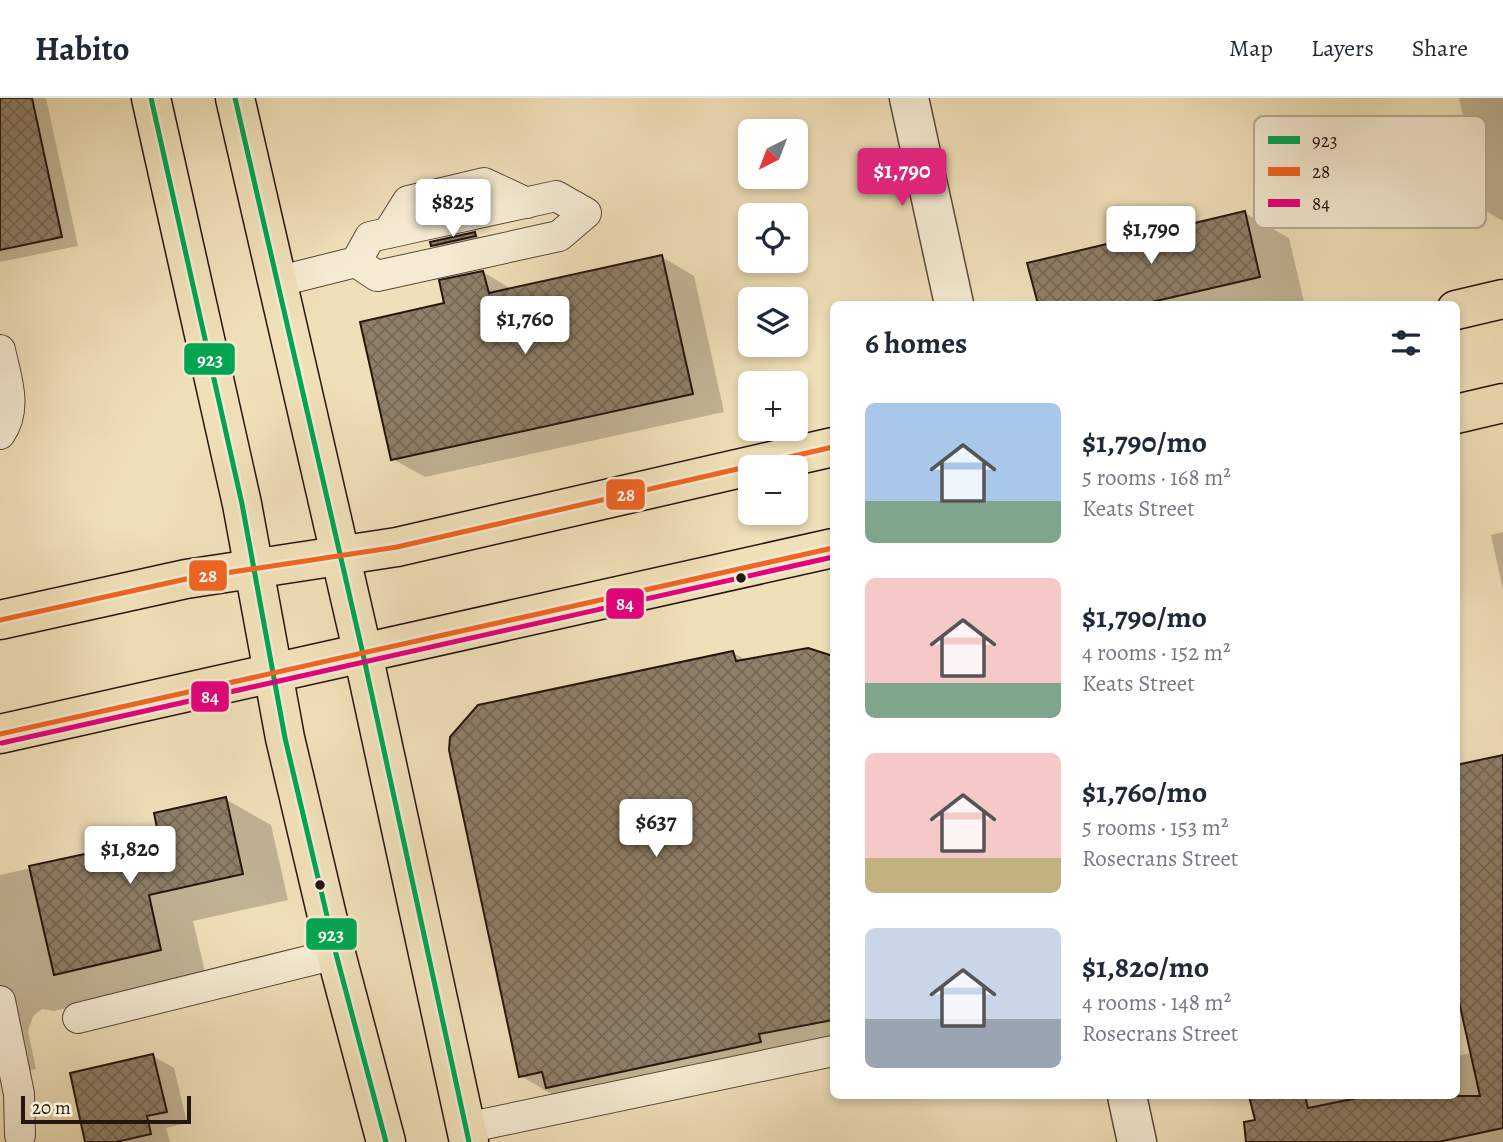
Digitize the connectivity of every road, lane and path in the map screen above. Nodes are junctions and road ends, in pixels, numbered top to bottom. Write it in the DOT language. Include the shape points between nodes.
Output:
graph roads {
  1 [pos="151,98"];
  2 [pos="235,98"];
  3 [pos="909,98"];
  4 [pos="356,262"];
  5 [pos="276,282"];
  6 [pos="1503,299"];
  7 [pos="953,301"];
  8 [pos="1460,309"];
  9 [pos="0,350"];
  10 [pos="1503,403"];
  11 [pos="1460,413"];
  12 [pos="0,434"];
  13 [pos="830,448"];
  14 [pos="830,549"];
  15 [pos="340,556"];
  16 [pos="254,569"];
  17 [pos="0,620"];
  18 [pos="363,654"];
  19 [pos="272,674"];
  20 [pos="0,734"];
  21 [pos="336,954"];
  22 [pos="0,1001"];
  23 [pos="78,1018"];
  24 [pos="830,1052"];
  25 [pos="1128,1099"];
  26 [pos="20,1135"];
  27 [pos="468,1135"];
  28 [pos="386,1142"];
  29 [pos="1137,1142"];
  1 -- 16 [label="main road"];
  2 -- 5 [label="main road"];
  3 -- 7 [label="street"];
  4 -- 4 [label="lane" via="377,276 559,236 586,213 556,196 370,237"];
  4 -- 5 [label="lane"];
  5 -- 15 [label="main road"];
  6 -- 8 [label="main road"];
  9 -- 12 [label="lane" via="11,398"];
  10 -- 11 [label="main road"];
  13 -- 15 [label="main road" via="407,545"];
  14 -- 18 [label="main road"];
  15 -- 16 [label="main road"];
  15 -- 18 [label="main road"];
  16 -- 17 [label="main road" via="186,579"];
  16 -- 19 [label="main road"];
  18 -- 19 [label="main road"];
  18 -- 27 [label="main road"];
  19 -- 20 [label="main road"];
  19 -- 21 [label="main road"];
  21 -- 23 [label="lane"];
  21 -- 28 [label="main road"];
  22 -- 26 [label="lane" via="19,1094"];
  24 -- 27 [label="lane"];
  25 -- 29 [label="street"];
}
